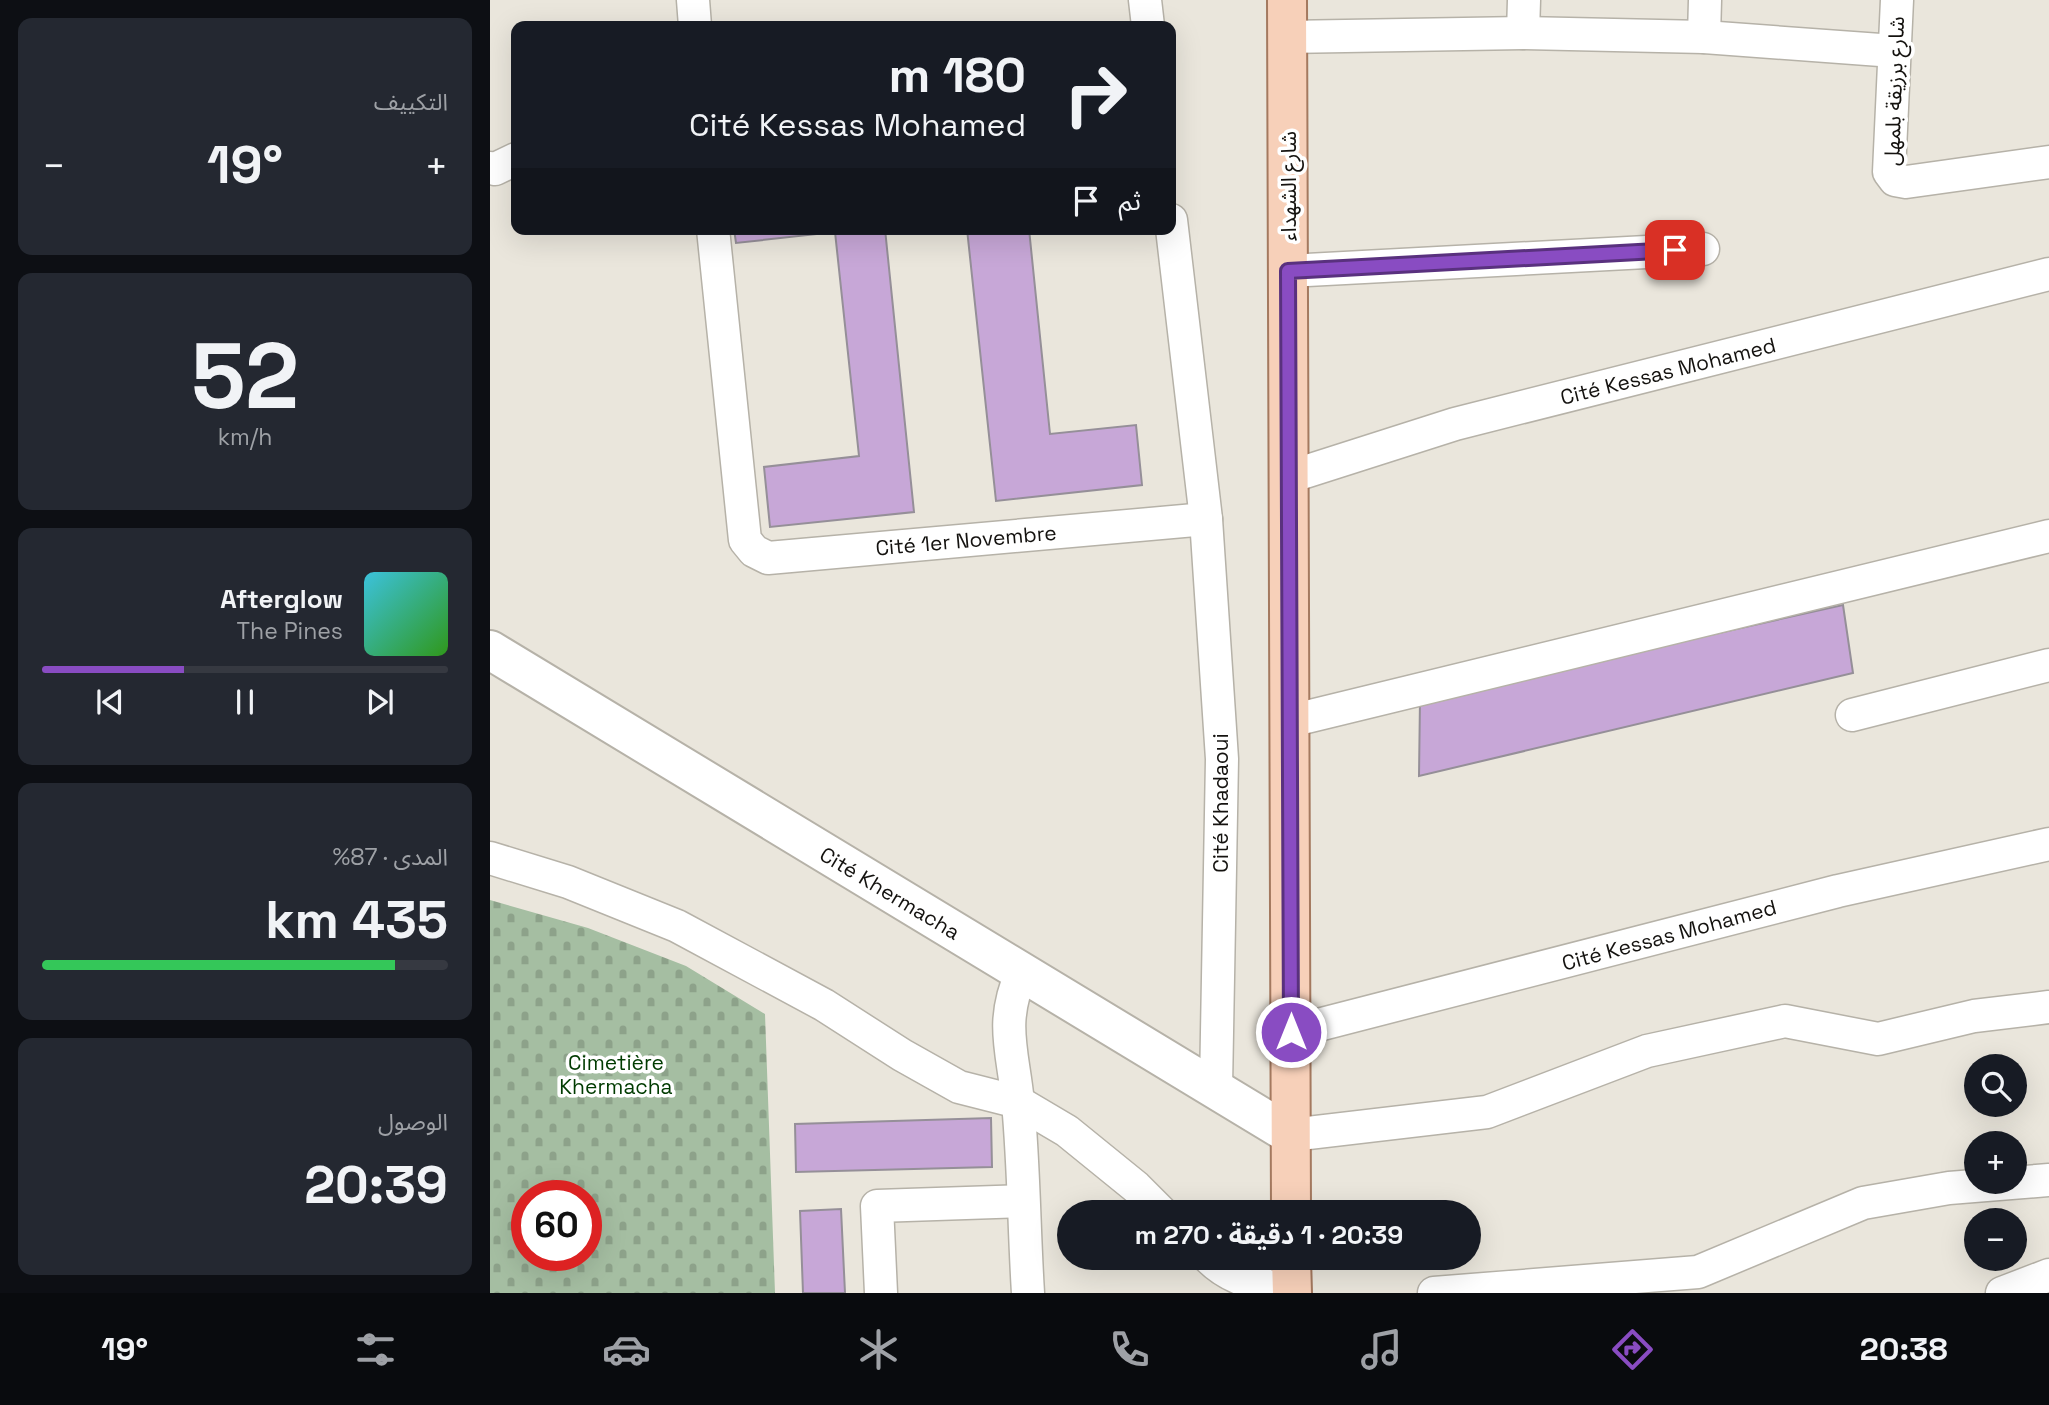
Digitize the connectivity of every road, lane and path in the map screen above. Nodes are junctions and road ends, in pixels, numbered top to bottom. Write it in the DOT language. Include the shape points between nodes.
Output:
graph roads {
  1 [pos="693,0"];
  2 [pos="1145,0"];
  3 [pos="1287,0"];
  4 [pos="1524,0"];
  5 [pos="1706,0"];
  6 [pos="1897,0"];
  7 [pos="695,21"];
  8 [pos="1147,21"];
  9 [pos="1523,33"];
  10 [pos="1286,37"];
  11 [pos="1704,37"];
  12 [pos="1894,51"];
  13 [pos="511,161"];
  14 [pos="2049,162"];
  15 [pos="490,168"];
  16 [pos="714,235"];
  17 [pos="1173,235"];
  18 [pos="1703,249"];
  19 [pos="1288,271"];
  20 [pos="2049,274"];
  21 [pos="1289,477"];
  22 [pos="1206,519"];
  23 [pos="2049,536"];
  24 [pos="490,650"];
  25 [pos="2049,665"];
  26 [pos="1852,715"];
  27 [pos="1290,721"];
  28 [pos="2049,845"];
  29 [pos="490,859"];
  30 [pos="1022,971"];
  31 [pos="2049,1007"];
  32 [pos="1291,1032"];
  33 [pos="1216,1087"];
  34 [pos="1018,1102"];
  35 [pos="1291,1135"];
  36 [pos="2049,1180"];
  37 [pos="1149,1200"];
  38 [pos="1291,1200"];
  39 [pos="1022,1202"];
  40 [pos="1223,1270"];
  41 [pos="2049,1275"];
  42 [pos="1292,1280"];
  43 [pos="881,1293"];
  44 [pos="1028,1293"];
  45 [pos="1434,1293"];
  46 [pos="2003,1293"];
  1 -- 7 [label="street"];
  2 -- 8 [label="street"];
  3 -- 10 [label="main road, شارع الشهداء"];
  4 -- 9 [label="street"];
  5 -- 11 [label="street"];
  6 -- 12 [label="street, شارع برزيقة بلمهل"];
  9 -- 10 [label="street"];
  9 -- 11 [label="street"];
  10 -- 19 [label="main road, شارع الشهداء"];
  11 -- 12 [label="street"];
  12 -- 14 [label="street, شارع برزيقة بلمهل" via="1889,172 1895,180"];
  13 -- 15 [label="street"];
  16 -- 22 [label="street, Cité 1er Novembre" via="745,540 754,551 768,558"];
  17 -- 22 [label="street"];
  18 -- 19 [label="street"];
  19 -- 21 [label="main road, شارع الشهداء"];
  20 -- 21 [label="street, Cité Kessas Mohamed" via="1455,424"];
  21 -- 27 [label="main road, شارع الشهداء"];
  22 -- 33 [label="street, Cité Khadaoui" via="1222,759"];
  23 -- 27 [label="street"];
  24 -- 30 [label="street, Cité Khermacha"];
  25 -- 26 [label="street"];
  27 -- 32 [label="main road, شارع الشهداء"];
  28 -- 32 [label="street, Cité Kessas Mohamed" via="1838,891"];
  29 -- 34 [label="street" via="568,882 677,926 824,1004 959,1087"];
  30 -- 33 [label="street, Cité Khermacha"];
  30 -- 34 [label="street" via="1010,999 1008,1048"];
  31 -- 35 [label="street" via="1974,1016 1878,1039 1785,1021 1647,1051 1487,1112"];
  32 -- 35 [label="main road, شارع الشهداء"];
  33 -- 35 [label="street, Cité Khermacha"];
  34 -- 37 [label="street" via="1067,1131"];
  34 -- 39 [label="street"];
  35 -- 38 [label="main road, شارع الشهداء"];
  36 -- 45 [label="street" via="1949,1188 1863,1203 1698,1272"];
  39 -- 43 [label="street" via="877,1206"];
  39 -- 44 [label="street"];
  40 -- 42 [label="street" via="1256,1286"];
  41 -- 46 [label="street"];
}
